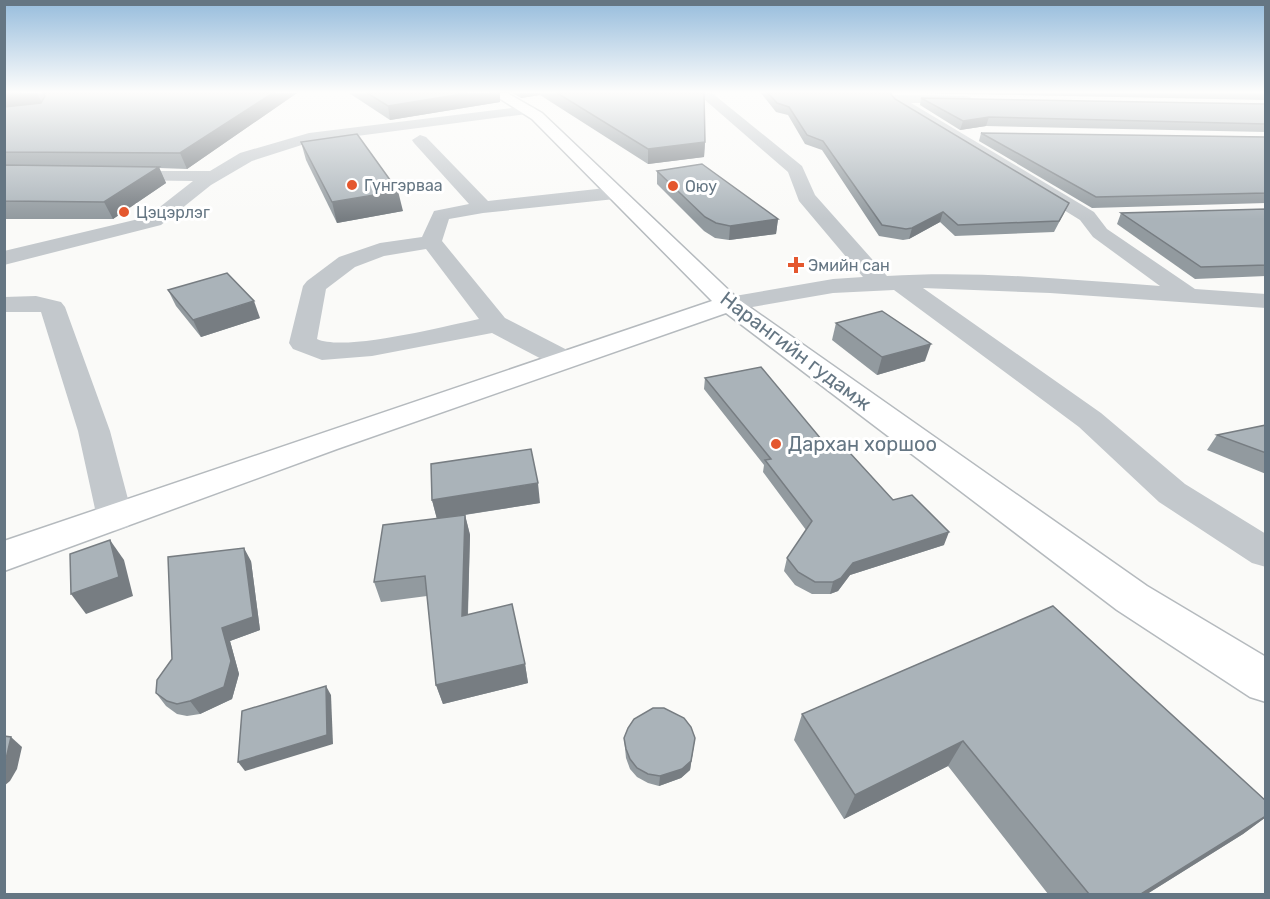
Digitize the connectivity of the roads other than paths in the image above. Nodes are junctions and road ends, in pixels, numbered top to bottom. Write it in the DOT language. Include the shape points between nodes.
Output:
graph roads {
  1 [pos="333,135"];
  2 [pos="555,135"];
  3 [pos="754,135"];
  4 [pos="969,135"];
  5 [pos="420,140"];
  6 [pos="97,175"];
  7 [pos="213,176"];
  8 [pos="615,193"];
  9 [pos="483,207"];
  10 [pos="1087,216"];
  11 [pos="1111,216"];
  12 [pos="431,242"];
  13 [pos="4,258"];
  14 [pos="889,282"];
  15 [pos="1188,295"];
  16 [pos="1266,300"];
  17 [pos="729,304"];
  18 [pos="4,305"];
  19 [pos="496,324"];
  20 [pos="563,359"];
  21 [pos="115,518"];
  22 [pos="1266,553"];
  23 [pos="4,556"];
  24 [pos="1266,682"];
  1 -- 7 [label="street" via="246,157"];
  2 -- 8 [label="main road, Нарангийн гудамж"];
  3 -- 14 [label="street" via="796,170 806,197"];
  4 -- 10 [label="street"];
  5 -- 9 [label="street"];
  6 -- 7 [label="street"];
  7 -- 13 [label="street" via="154,221"];
  8 -- 9 [label="street"];
  8 -- 17 [label="main road, Нарангийн гудамж"];
  9 -- 12 [label="street" via="441,215"];
  10 -- 11 [label="street"];
  10 -- 15 [label="street" via="1100,233"];
  12 -- 19 [label="street"];
  12 -- 19 [label="street" via="380,250 346,262 315,286 303,344 322,352 372,348"];
  14 -- 15 [label="street"];
  14 -- 17 [label="street" via="833,286"];
  14 -- 22 [label="street" via="1090,420 1172,493"];
  15 -- 16 [label="street"];
  17 -- 20 [label="main road"];
  17 -- 24 [label="main road, Нарангийн гудамж" via="1132,598"];
  18 -- 21 [label="street" via="36,303 52,307 94,431"];
  19 -- 20 [label="street"];
  20 -- 21 [label="main road"];
  21 -- 23 [label="main road"];
}
